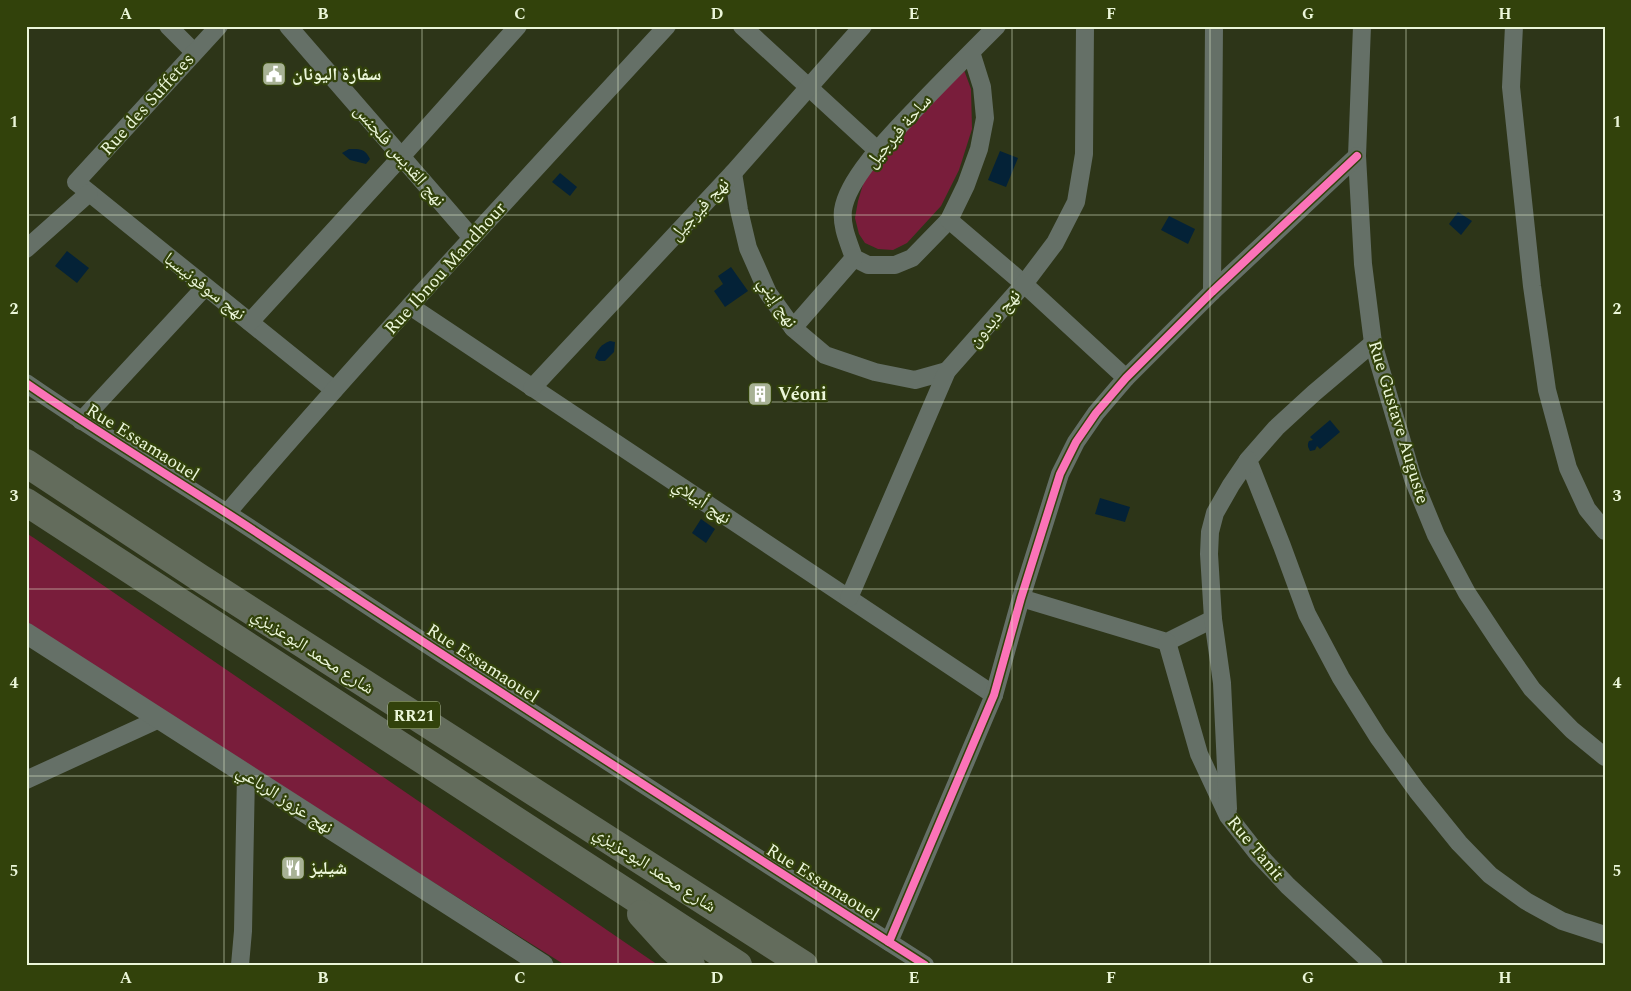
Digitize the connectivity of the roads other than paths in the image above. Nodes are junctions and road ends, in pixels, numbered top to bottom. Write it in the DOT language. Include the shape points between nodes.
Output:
graph roads {
  1 [pos="168,26"];
  2 [pos="219,26"];
  3 [pos="288,26"];
  4 [pos="518,26"];
  5 [pos="667,26"];
  6 [pos="742,26"];
  7 [pos="863,26"];
  8 [pos="996,26"];
  9 [pos="1085,26"];
  10 [pos="1214,26"];
  11 [pos="1362,26"];
  12 [pos="1514,26"];
  13 [pos="194,52"];
  14 [pos="970,52"];
  15 [pos="808,86"];
  16 [pos="878,150"];
  17 [pos="1357,156"];
  18 [pos="401,157"];
  19 [pos="734,172"];
  20 [pos="82,187"];
  21 [pos="949,220"];
  22 [pos="472,238"];
  23 [pos="26,249"];
  24 [pos="854,258"];
  25 [pos="1024,284"];
  26 [pos="205,287"];
  27 [pos="1212,292"];
  28 [pos="410,306"];
  29 [pos="250,322"];
  30 [pos="793,328"];
  31 [pos="1373,343"];
  32 [pos="947,371"];
  33 [pos="1126,378"];
  34 [pos="26,383"];
  35 [pos="532,388"];
  36 [pos="334,390"];
  37 [pos="81,421"];
  38 [pos="1248,460"];
  39 [pos="26,463"];
  40 [pos="26,502"];
  41 [pos="227,513"];
  42 [pos="1605,531"];
  43 [pos="849,598"];
  44 [pos="1021,598"];
  45 [pos="1213,618"];
  46 [pos="26,633"];
  47 [pos="1168,642"];
  48 [pos="994,695"];
  49 [pos="159,719"];
  50 [pos="1605,757"];
  51 [pos="246,774"];
  52 [pos="26,780"];
  53 [pos="1228,816"];
  54 [pos="624,891"];
  55 [pos="1605,935"];
  56 [pos="889,942"];
  57 [pos="240,965"];
  58 [pos="543,965"];
  59 [pos="691,965"];
  60 [pos="738,965"];
  61 [pos="804,965"];
  62 [pos="925,965"];
  63 [pos="1374,965"];
  1 -- 13 [label="street"];
  2 -- 13 [label="street, Rue des Suffetes"];
  3 -- 18 [label="street, نهج القديس فلجنس"];
  4 -- 18 [label="street"];
  5 -- 22 [label="street, Rue Ibnou Mandhour"];
  6 -- 15 [label="street"];
  7 -- 15 [label="street, نهج فيرجيل"];
  8 -- 14 [label="street, ساحة فيرجيل"];
  9 -- 25 [label="street, نهج ديدون" via="1084,154 1076,202 1054,243"];
  10 -- 27 [label="street"];
  11 -- 17 [label="street, Rue Gustave Auguste"];
  12 -- 42 [label="street" via="1511,87 1532,286 1547,390 1568,468 1587,509"];
  13 -- 20 [label="street, Rue des Suffetes"];
  14 -- 16 [label="street, ساحة فيرجيل"];
  14 -- 21 [label="street" via="982,87 985,118 976,158"];
  15 -- 16 [label="street"];
  15 -- 19 [label="street, نهج فيرجيل"];
  16 -- 24 [label="street, ساحة فيرجيل" via="849,194 843,211 846,236"];
  17 -- 27 [label="street"];
  17 -- 31 [label="street, Rue Gustave Auguste" via="1363,264"];
  18 -- 22 [label="street, نهج القديس فلجنس"];
  18 -- 29 [label="street"];
  19 -- 30 [label="street, نهج إيني" via="748,248 768,293"];
  19 -- 35 [label="street, نهج فيرجيل"];
  20 -- 23 [label="street, Rue des Suffetes"];
  20 -- 26 [label="street, نهج سوفونيسبا"];
  21 -- 24 [label="street" via="912,258 895,265 868,265"];
  21 -- 25 [label="street"];
  22 -- 28 [label="street, Rue Ibnou Mandhour"];
  24 -- 30 [label="street"];
  25 -- 32 [label="street, نهج ديدون"];
  25 -- 33 [label="street"];
  26 -- 29 [label="street, نهج سوفونيسبا"];
  26 -- 37 [label="street"];
  27 -- 33 [label="street"];
  28 -- 35 [label="street, نهج أبيلاي"];
  28 -- 36 [label="street, Rue Ibnou Mandhour"];
  29 -- 36 [label="street, نهج سوفونيسبا"];
  30 -- 32 [label="street, نهج إيني" via="825,355 875,372 915,380"];
  31 -- 38 [label="street" via="1276,428"];
  31 -- 50 [label="street, Rue Gustave Auguste" via="1413,478 1436,536 1466,593 1532,689 1572,730"];
  32 -- 43 [label="street, نهج ديدون"];
  33 -- 44 [label="street" via="1076,442 1060,474"];
  34 -- 37 [label="street, Rue Essamaouel"];
  35 -- 43 [label="street, نهج أبيلاي"];
  36 -- 41 [label="street, Rue Ibnou Mandhour"];
  37 -- 41 [label="street, Rue Essamaouel"];
  38 -- 45 [label="street" via="1215,513 1210,532"];
  38 -- 55 [label="street" via="1307,614 1341,678 1417,792 1458,843 1490,875 1562,922"];
  39 -- 61 [label="highway, شارع محمد البوعزيزي / RR21" via="208,584"];
  40 -- 54 [label="highway, شارع محمد البوعزيزي / RR21"];
  41 -- 56 [label="street, Rue Essamaouel" via="480,680"];
  43 -- 48 [label="street, نهج أبيلاي"];
  44 -- 47 [label="street"];
  44 -- 48 [label="street"];
  45 -- 47 [label="street"];
  45 -- 53 [label="street" via="1222,683"];
  46 -- 49 [label="street, نهج عزوز الرباعي"];
  47 -- 53 [label="street, Rue Tanit" via="1200,754"];
  48 -- 56 [label="street"];
  49 -- 51 [label="street, نهج عزوز الرباعي"];
  49 -- 52 [label="street"];
  51 -- 57 [label="street"];
  51 -- 58 [label="street, نهج عزوز الرباعي"];
  53 -- 63 [label="street, Rue Tanit" via="1288,886"];
  54 -- 59 [label="highway" via="652,927"];
  54 -- 60 [label="highway, شارع محمد البوعزيزي / RR21"];
  56 -- 62 [label="street, Rue Essamaouel"];
}
